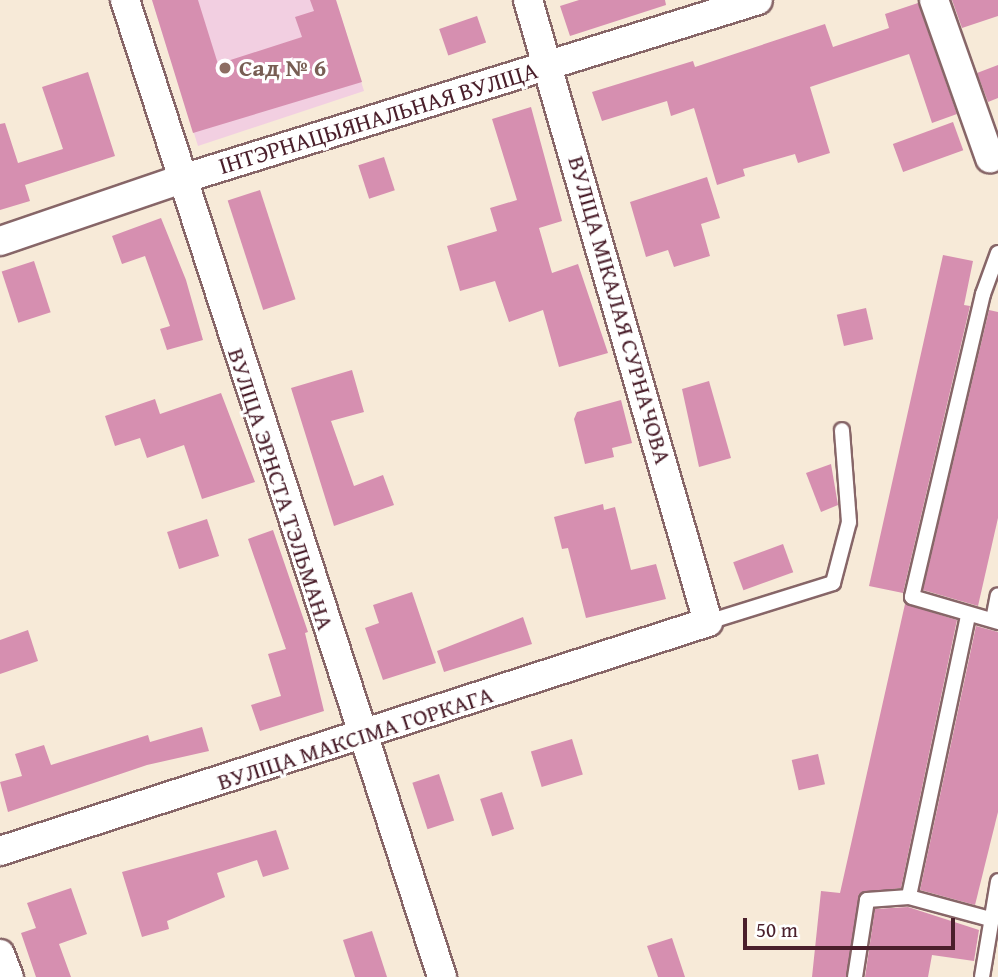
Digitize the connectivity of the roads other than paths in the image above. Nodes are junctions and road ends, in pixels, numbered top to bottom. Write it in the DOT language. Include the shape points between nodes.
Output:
graph roads {
  1 [pos="125,0"];
  2 [pos="528,0"];
  3 [pos="758,0"];
  4 [pos="934,0"];
  5 [pos="550,65"];
  6 [pos="990,158"];
  7 [pos="182,179"];
  8 [pos="0,241"];
  9 [pos="998,253"];
  10 [pos="983,294"];
  11 [pos="998,299"];
  12 [pos="842,430"];
  13 [pos="998,595"];
  14 [pos="968,616"];
  15 [pos="995,621"];
  16 [pos="708,622"];
  17 [pos="361,737"];
  18 [pos="0,851"];
  19 [pos="998,881"];
  20 [pos="909,897"];
  21 [pos="990,919"];
  22 [pos="0,954"];
  23 [pos="9,977"];
  24 [pos="442,977"];
  25 [pos="855,977"];
  26 [pos="982,977"];
  1 -- 7 [label="street, ВУЛІЦА ЭРНСТА ТЭЛЬМАНА"];
  2 -- 5 [label="street, ВУЛІЦА МІКАЛАЯ СУРНАЧОВА"];
  3 -- 5 [label="street, ІНТЭРНАЦЫЯНАЛЬНАЯ ВУЛІЦА"];
  4 -- 6 [label="street"];
  5 -- 7 [label="street, ІНТЭРНАЦЫЯНАЛЬНАЯ ВУЛІЦА"];
  5 -- 16 [label="street, ВУЛІЦА МІКАЛАЯ СУРНАЧОВА"];
  7 -- 8 [label="street, ІНТЭРНАЦЫЯНАЛЬНАЯ ВУЛІЦА"];
  7 -- 17 [label="street, ВУЛІЦА ЭРНСТА ТЭЛЬМАНА"];
  9 -- 10 [label="lane"];
  10 -- 11 [label="lane"];
  10 -- 14 [label="lane" via="912,597"];
  12 -- 16 [label="lane" via="849,522 834,583"];
  13 -- 15 [label="lane"];
  14 -- 15 [label="lane"];
  14 -- 20 [label="lane"];
  16 -- 17 [label="street, ВУЛІЦА МАКСІМА ГОРКАГА"];
  17 -- 18 [label="street, ВУЛІЦА МАКСІМА ГОРКАГА"];
  17 -- 24 [label="street, ВУЛІЦА ЭРНСТА ТЭЛЬМАНА"];
  19 -- 21 [label="lane"];
  20 -- 21 [label="lane"];
  20 -- 25 [label="lane" via="867,900"];
  21 -- 26 [label="lane"];
  22 -- 23 [label="street"];
}
